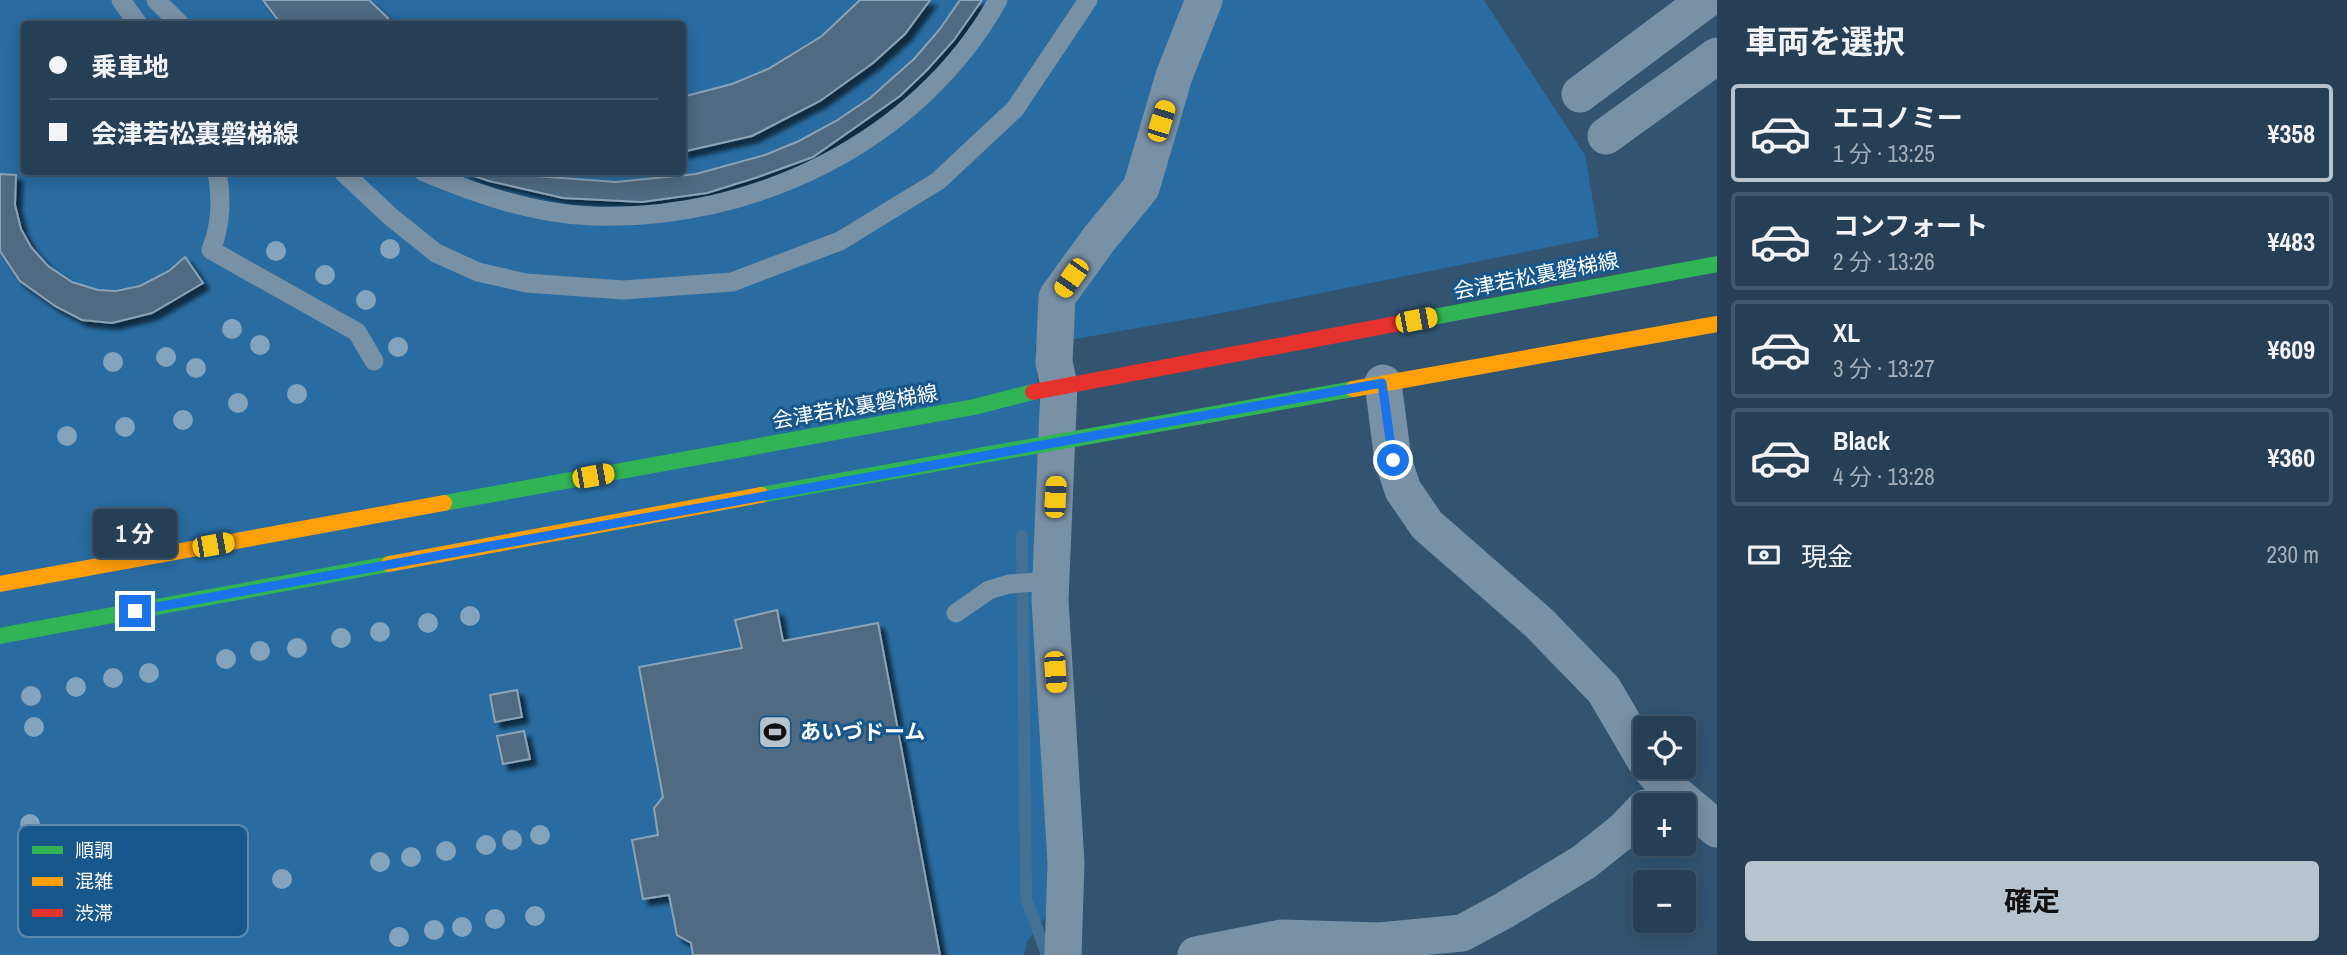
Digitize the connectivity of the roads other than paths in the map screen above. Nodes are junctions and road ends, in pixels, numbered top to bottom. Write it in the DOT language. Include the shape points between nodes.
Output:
graph roads {
  1 [pos="121,0"];
  2 [pos="156,0"];
  3 [pos="998,0"];
  4 [pos="1088,0"];
  5 [pos="1204,0"];
  6 [pos="1706,0"];
  7 [pos="136,21"];
  8 [pos="177,21"];
  9 [pos="1717,56"];
  10 [pos="1580,94"];
  11 [pos="1606,136"];
  12 [pos="218,175"];
  13 [pos="346,175"];
  14 [pos="431,175"];
  15 [pos="1717,264"];
  16 [pos="1717,324"];
  17 [pos="374,360"];
  18 [pos="1382,383"];
  19 [pos="1059,386"];
  20 [pos="1058,442"];
  21 [pos="1051,581"];
  22 [pos="0,584"];
  23 [pos="956,613"];
  24 [pos="0,636"];
  25 [pos="1650,785"];
  26 [pos="1717,829"];
  27 [pos="1063,955"];
  28 [pos="1196,955"];
  1 -- 7 [label="lane"];
  2 -- 8 [label="lane"];
  3 -- 14 [label="lane" via="971,43 915,103 836,159 783,184 685,210 589,216 513,204"];
  4 -- 13 [label="lane" via="1014,109 938,181 840,241 732,282 623,290 526,283 478,272 436,253"];
  5 -- 19 [label="street" via="1174,76 1141,188 1057,297 1054,362"];
  6 -- 10 [label="street"];
  9 -- 11 [label="street"];
  12 -- 17 [label="lane" via="217,236 211,250 357,332"];
  15 -- 19 [label="main road, 会津若松裏磐梯線"];
  16 -- 18 [label="main road"];
  18 -- 20 [label="main road"];
  18 -- 25 [label="street" via="1393,460 1403,490 1427,525 1530,615 1605,690"];
  19 -- 20 [label="street"];
  19 -- 22 [label="main road, 会津若松裏磐梯線" via="974,407"];
  20 -- 21 [label="street"];
  20 -- 24 [label="main road"];
  21 -- 23 [label="lane" via="1009,583 989,590"];
  21 -- 27 [label="street" via="1066,863"];
  25 -- 26 [label="street"];
  25 -- 28 [label="street" via="1624,830 1584,862 1462,933 1380,941 1282,938"];
}
